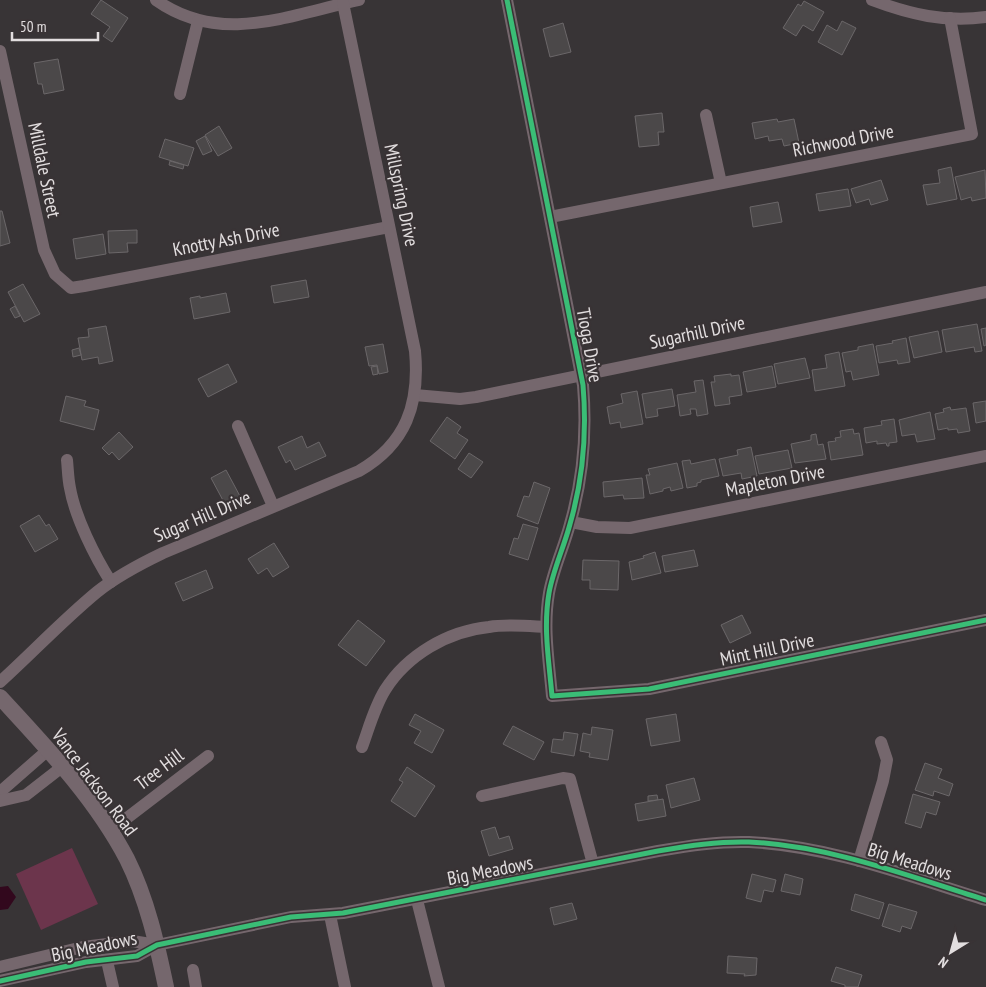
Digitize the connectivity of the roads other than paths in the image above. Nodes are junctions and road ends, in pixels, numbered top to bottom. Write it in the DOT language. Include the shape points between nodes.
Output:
graph roads {
  1 [pos="156,0"];
  2 [pos="359,0"];
  3 [pos="507,0"];
  4 [pos="872,0"];
  5 [pos="343,3"];
  6 [pos="986,17"];
  7 [pos="950,18"];
  8 [pos="198,21"];
  9 [pos="0,52"];
  10 [pos="180,94"];
  11 [pos="706,115"];
  12 [pos="721,183"];
  13 [pos="550,217"];
  14 [pos="389,227"];
  15 [pos="71,288"];
  16 [pos="986,292"];
  17 [pos="581,375"];
  18 [pos="415,395"];
  19 [pos="238,426"];
  20 [pos="986,456"];
  21 [pos="66,460"];
  22 [pos="273,506"];
  23 [pos="571,522"];
  24 [pos="111,582"];
  25 [pos="986,620"];
  26 [pos="546,627"];
  27 [pos="0,682"];
  28 [pos="552,696"];
  29 [pos="0,697"];
  30 [pos="881,742"];
  31 [pos="362,747"];
  32 [pos="48,750"];
  33 [pos="208,756"];
  34 [pos="62,767"];
  35 [pos="13,781"];
  36 [pos="0,792"];
  37 [pos="26,795"];
  38 [pos="482,796"];
  39 [pos="0,800"];
  40 [pos="110,831"];
  41 [pos="859,861"];
  42 [pos="593,864"];
  43 [pos="417,900"];
  44 [pos="986,900"];
  45 [pos="330,915"];
  46 [pos="157,945"];
  47 [pos="107,960"];
  48 [pos="0,967"];
  49 [pos="192,970"];
  50 [pos="0,981"];
  51 [pos="113,987"];
  52 [pos="166,987"];
  53 [pos="196,987"];
  54 [pos="345,987"];
  55 [pos="439,987"];
  1 -- 8 [label="street"];
  2 -- 5 [label="street"];
  3 -- 13 [label="street, Tioga Drive"];
  4 -- 7 [label="street" via="915,14"];
  5 -- 8 [label="street" via="264,22 234,25"];
  5 -- 14 [label="street, Millspring Drive"];
  6 -- 7 [label="street"];
  7 -- 12 [label="street, Richwood Drive" via="972,134"];
  8 -- 10 [label="street"];
  9 -- 15 [label="street, Milldale Street" via="44,250 55,274"];
  11 -- 12 [label="street"];
  12 -- 13 [label="street, Richwood Drive"];
  13 -- 17 [label="street, Tioga Drive"];
  14 -- 15 [label="street, Knotty Ash Drive"];
  14 -- 18 [label="street, Millspring Drive" via="415,351"];
  16 -- 17 [label="street, Sugarhill Drive"];
  17 -- 18 [label="street, Sugarhill Drive" via="460,399"];
  17 -- 23 [label="street, Tioga Drive" via="586,434"];
  18 -- 22 [label="street, Sugar Hill Drive" via="401,432 378,459 352,475"];
  19 -- 22 [label="street"];
  20 -- 23 [label="street, Mapleton Drive" via="630,528"];
  21 -- 24 [label="street" via="74,504 96,558"];
  22 -- 24 [label="street, Sugar Hill Drive" via="138,565"];
  23 -- 26 [label="street, Tioga Drive" via="551,584"];
  24 -- 27 [label="street, Sugar Hill Drive"];
  25 -- 28 [label="street, Mint Hill Drive" via="649,689"];
  26 -- 28 [label="street, Tioga Drive"];
  26 -- 31 [label="street" via="502,626 472,630 416,655 384,692"];
  29 -- 32 [label="main road, Vance Jackson Road"];
  30 -- 41 [label="street" via="887,760"];
  32 -- 34 [label="main road, Vance Jackson Road"];
  32 -- 35 [label="street"];
  33 -- 40 [label="street, Tree Hill"];
  34 -- 37 [label="street"];
  34 -- 40 [label="main road, Vance Jackson Road"];
  35 -- 36 [label="street"];
  35 -- 37 [label="street"];
  37 -- 39 [label="street"];
  38 -- 42 [label="street" via="570,779"];
  40 -- 46 [label="main road, Vance Jackson Road" via="136,881"];
  41 -- 42 [label="street, Big Meadows" via="796,846 748,842 703,844"];
  41 -- 44 [label="street, Big Meadows"];
  42 -- 43 [label="street, Big Meadows"];
  43 -- 45 [label="street, Big Meadows"];
  43 -- 55 [label="street"];
  45 -- 46 [label="street, Big Meadows" via="291,917"];
  45 -- 54 [label="street"];
  46 -- 47 [label="street, Big Meadows" via="137,956"];
  46 -- 48 [label="street, Big Meadows" via="132,941 83,948"];
  46 -- 52 [label="main road, Vance Jackson Road"];
  47 -- 50 [label="street, Big Meadows"];
  47 -- 51 [label="street"];
  49 -- 53 [label="street"];
}
